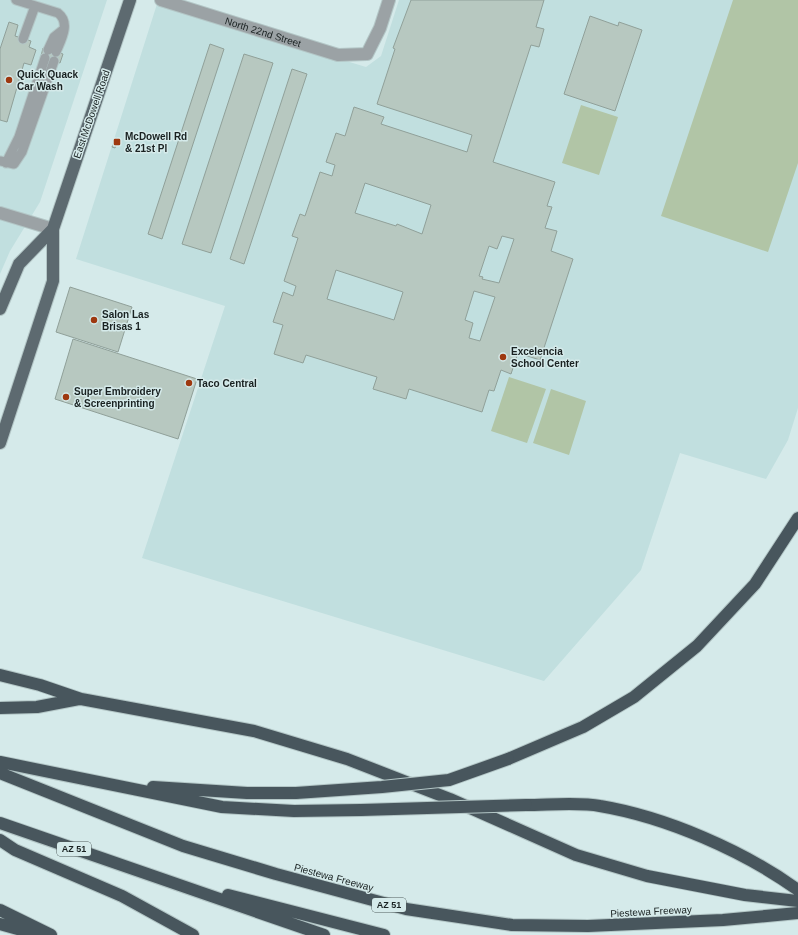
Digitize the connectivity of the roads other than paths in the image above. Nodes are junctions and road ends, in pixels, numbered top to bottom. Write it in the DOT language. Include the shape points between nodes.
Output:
graph roads {
  1 [pos="16,0"];
  2 [pos="130,0"];
  3 [pos="162,0"];
  4 [pos="389,0"];
  5 [pos="35,6"];
  6 [pos="23,39"];
  7 [pos="3,162"];
  8 [pos="0,213"];
  9 [pos="53,229"];
  10 [pos="0,309"];
  11 [pos="0,443"];
  12 [pos="798,518"];
  13 [pos="0,675"];
  14 [pos="81,699"];
  15 [pos="0,708"];
  16 [pos="0,762"];
  17 [pos="0,773"];
  18 [pos="101,784"];
  19 [pos="0,823"];
  20 [pos="0,840"];
  21 [pos="147,874"];
  22 [pos="798,890"];
  23 [pos="798,901"];
  24 [pos="0,910"];
  25 [pos="798,913"];
  26 [pos="0,924"];
  27 [pos="178,930"];
  28 [pos="41,935"];
  29 [pos="51,935"];
  30 [pos="193,935"];
  31 [pos="324,935"];
  32 [pos="384,935"];
  1 -- 5 [label="lane"];
  2 -- 9 [label="main road, East McDowell Road"];
  3 -- 4 [label="street, North 22nd Street" via="338,55 367,54 380,28"];
  5 -- 6 [label="lane"];
  5 -- 7 [label="lane" via="58,13 65,28 51,55 22,152 14,164"];
  8 -- 9 [label="street"];
  9 -- 10 [label="main road, East McDowell Road" via="19,264"];
  9 -- 11 [label="main road, East McDowell Road" via="53,281"];
  12 -- 18 [label="highway, bridge" via="755,584 697,646 634,697 583,726 508,759 449,780 296,793 247,793"];
  13 -- 14 [label="highway"];
  14 -- 15 [label="highway" via="37,707"];
  14 -- 23 [label="highway" via="254,732 347,759 450,799 576,855 647,876 745,895"];
  16 -- 18 [label="highway"];
  17 -- 25 [label="highway, Piestewa Freeway / AZ 51" via="183,846 406,909 520,925 588,926 723,920"];
  18 -- 22 [label="highway, bridge" via="222,807 294,811 599,805 671,824 733,851"];
  19 -- 21 [label="highway, AZ 51"];
  20 -- 27 [label="highway" via="15,850 122,896"];
  21 -- 31 [label="highway, AZ 51"];
  21 -- 32 [label="highway"];
  24 -- 29 [label="highway"];
  26 -- 28 [label="highway"];
  27 -- 30 [label="highway"];
}
